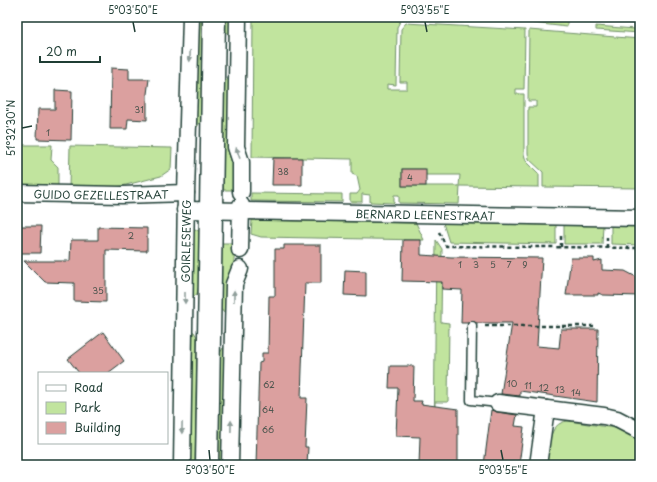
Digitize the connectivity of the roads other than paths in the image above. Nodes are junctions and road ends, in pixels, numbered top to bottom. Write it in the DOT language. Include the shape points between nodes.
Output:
graph roads {
  1 [pos="191,17"];
  2 [pos="214,17"];
  3 [pos="238,17"];
  4 [pos="213,61"];
  5 [pos="238,62"];
  6 [pos="187,143"];
  7 [pos="212,144"];
  8 [pos="17,193"];
  9 [pos="186,193"];
  10 [pos="241,203"];
  11 [pos="185,210"];
  12 [pos="210,210"];
  13 [pos="640,218"];
  14 [pos="240,250"];
  15 [pos="240,269"];
  16 [pos="209,325"];
  17 [pos="233,325"];
  18 [pos="185,326"];
  19 [pos="472,326"];
  20 [pos="498,403"];
  21 [pos="546,409"];
  22 [pos="640,431"];
  23 [pos="182,465"];
  24 [pos="207,465"];
  25 [pos="230,465"];
  26 [pos="538,465"];
  1 -- 6 [label="street, GOIRLESEWEG, one-way"];
  2 -- 4 [label="street"];
  3 -- 5 [label="street"];
  4 -- 5 [label="street"];
  4 -- 7 [label="street"];
  10 -- 5 [label="street, one-way" via="241,162 236,147"];
  6 -- 7 [label="street"];
  6 -- 9 [label="street, GOIRLESEWEG"];
  7 -- 12 [label="street"];
  8 -- 9 [label="street, GUIDO GEZELLESTRAAT"];
  9 -- 11 [label="street, GOIRLESEWEG"];
  10 -- 12 [label="street, BERNARD LEENESTRAAT"];
  10 -- 13 [label="street, BERNARD LEENESTRAAT" via="438,215"];
  10 -- 14 [label="street"];
  11 -- 12 [label="street, BERNARD LEENESTRAAT"];
  11 -- 18 [label="street, GOIRLESEWEG, one-way"];
  12 -- 16 [label="street"];
  17 -- 15 [label="street, one-way" via="234,284"];
  16 -- 17 [label="street"];
  16 -- 18 [label="street"];
  16 -- 24 [label="street"];
  25 -- 17 [label="street, one-way"];
  18 -- 23 [label="street, GOIRLESEWEG, one-way"];
  19 -- 20 [label="lane" via="471,400"];
  20 -- 21 [label="street"];
  21 -- 22 [label="street" via="617,419"];
  21 -- 26 [label="street"];
}
